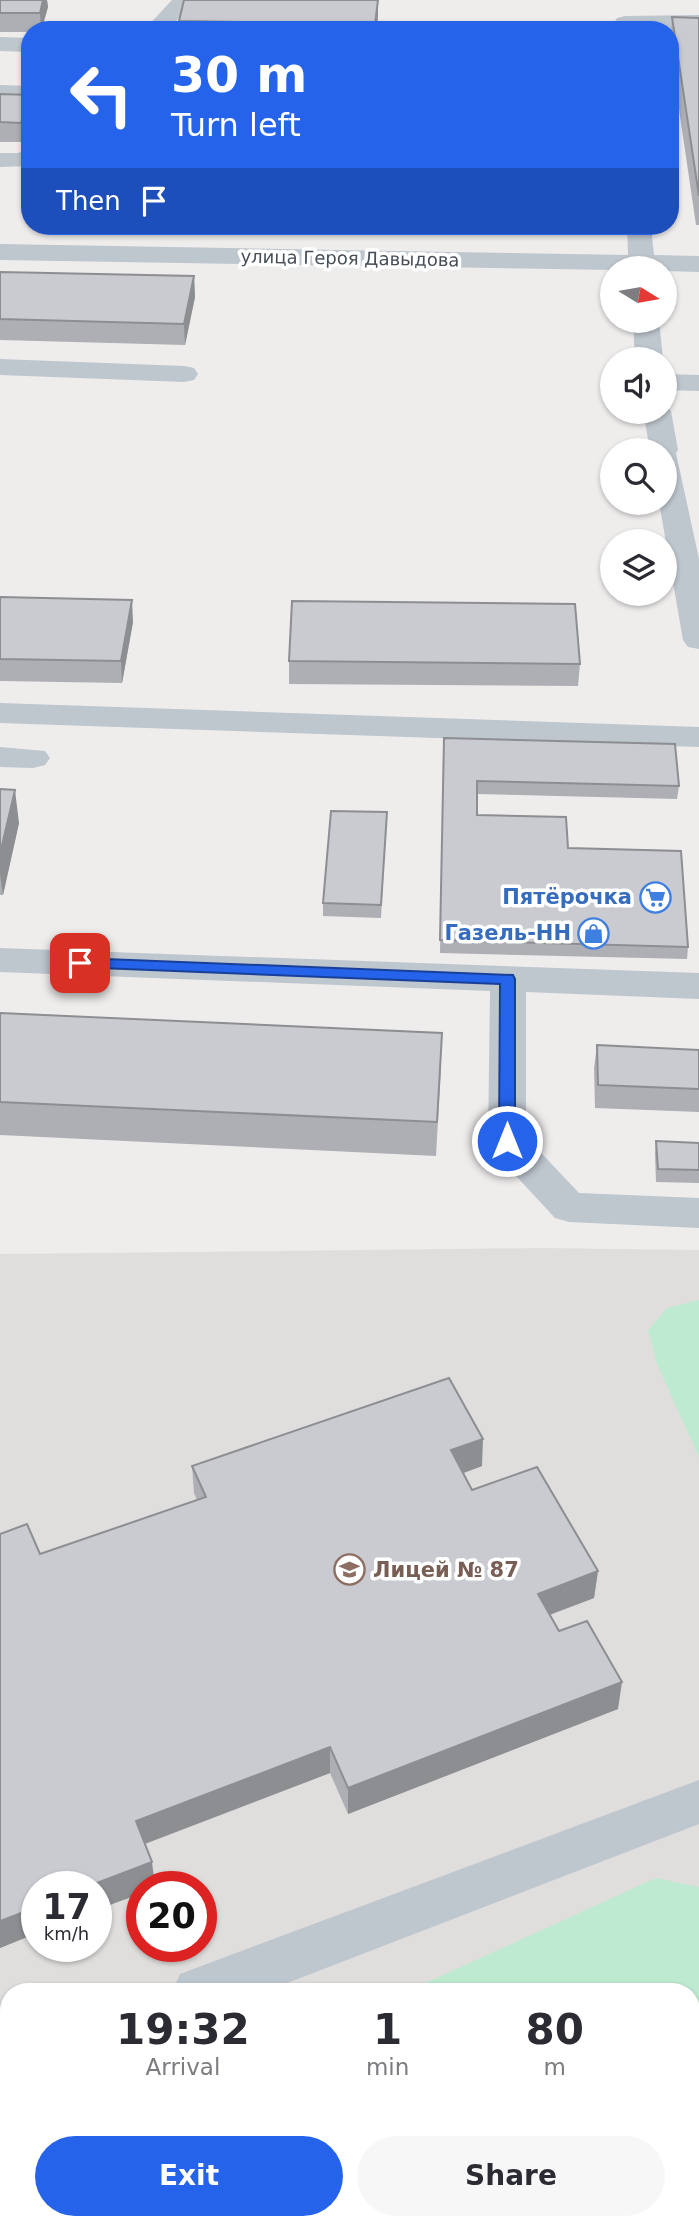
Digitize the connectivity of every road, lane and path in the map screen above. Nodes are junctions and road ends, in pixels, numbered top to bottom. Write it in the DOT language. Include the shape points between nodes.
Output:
graph roads {
  1 [pos="184,0"];
  2 [pos="622,0"];
  3 [pos="164,21"];
  4 [pos="624,21"];
  5 [pos="699,22"];
  6 [pos="679,23"];
  7 [pos="0,44"];
  8 [pos="21,45"];
  9 [pos="0,92"];
  10 [pos="21,93"];
  11 [pos="0,160"];
  12 [pos="21,160"];
  13 [pos="640,235"];
  14 [pos="0,252"];
  15 [pos="641,256"];
  16 [pos="600,264"];
  17 [pos="677,264"];
  18 [pos="699,264"];
  19 [pos="0,367"];
  20 [pos="184,374"];
  21 [pos="677,382"];
  22 [pos="699,383"];
  23 [pos="676,515"];
  24 [pos="699,640"];
  25 [pos="0,713"];
  26 [pos="699,737"];
  27 [pos="0,757"];
  28 [pos="33,758"];
  29 [pos="0,960"];
  30 [pos="508,979"];
  31 [pos="699,986"];
  32 [pos="699,1213"];
  33 [pos="699,1802"];
  34 [pos="222,1983"];
  1 -- 3 [label="street"];
  2 -- 4 [label="street"];
  5 -- 6 [label="street"];
  7 -- 8 [label="street"];
  9 -- 10 [label="street"];
  11 -- 12 [label="street"];
  13 -- 15 [label="street"];
  14 -- 16 [label="street, улица Героя Давыдова"];
  17 -- 18 [label="street, улица Героя Давыдова"];
  19 -- 20 [label="street"];
  21 -- 22 [label="street"];
  23 -- 24 [label="street"];
  25 -- 26 [label="street"];
  27 -- 28 [label="street"];
  29 -- 30 [label="street"];
  30 -- 31 [label="street"];
  30 -- 32 [label="street" via="507,1141 569,1207"];
  33 -- 34 [label="street"];
}
